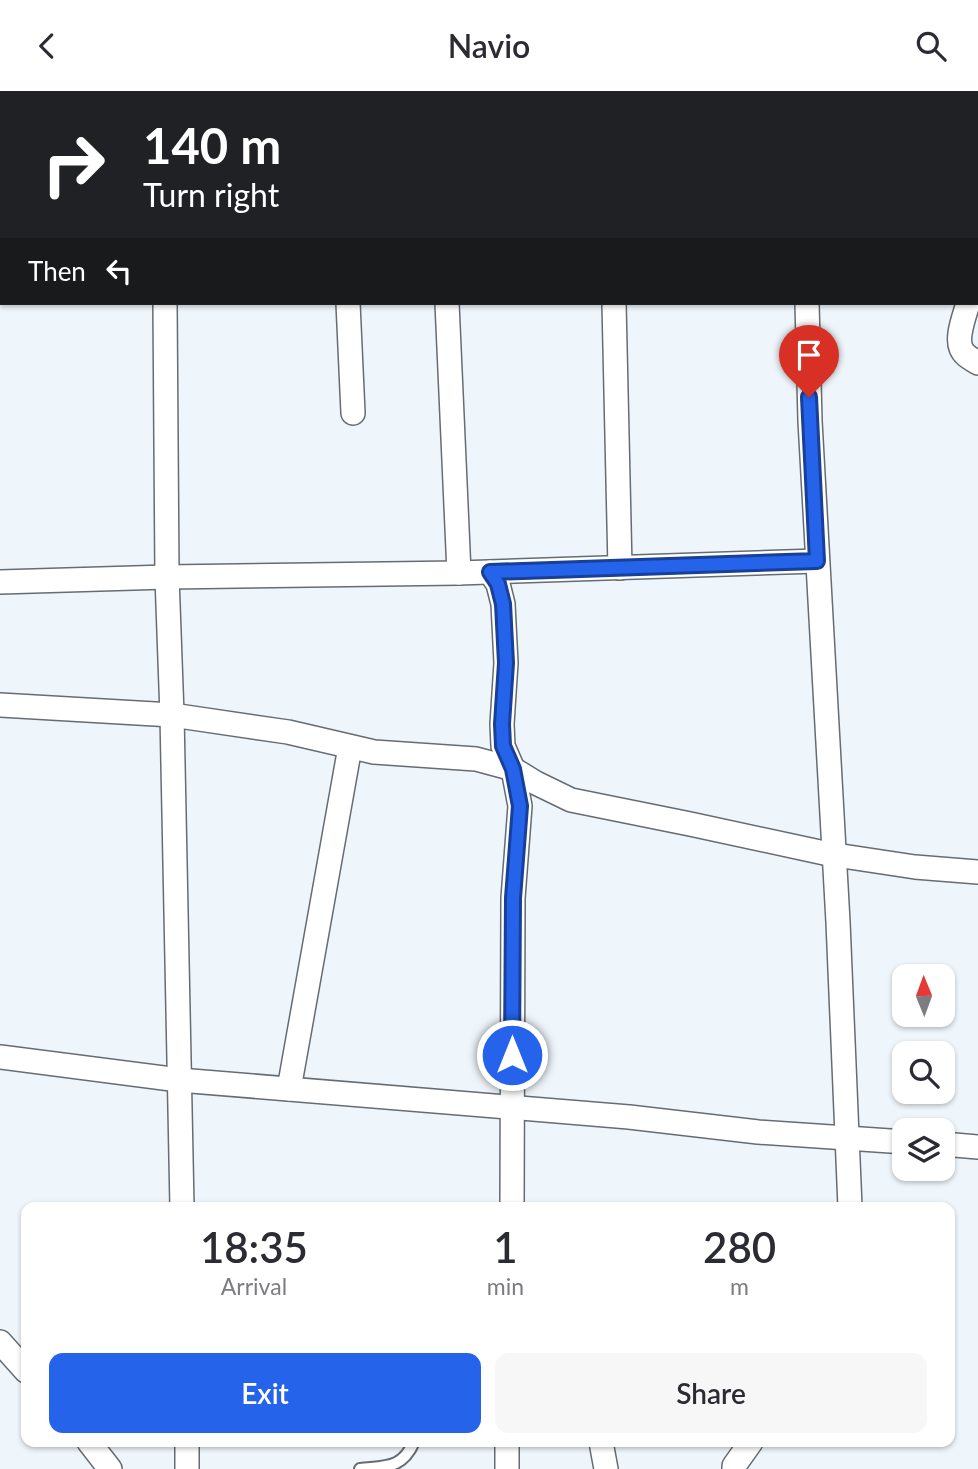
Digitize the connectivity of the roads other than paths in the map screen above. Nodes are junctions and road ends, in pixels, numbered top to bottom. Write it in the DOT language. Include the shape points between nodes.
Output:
graph roads {
  1 [pos="165,305"];
  2 [pos="348,305"];
  3 [pos="447,305"];
  4 [pos="614,305"];
  5 [pos="807,305"];
  6 [pos="968,305"];
  7 [pos="978,363"];
  8 [pos="354,413"];
  9 [pos="817,561"];
  10 [pos="621,568"];
  11 [pos="490,572"];
  12 [pos="458,573"];
  13 [pos="167,577"];
  14 [pos="0,582"];
  15 [pos="0,705"];
  16 [pos="172,715"];
  17 [pos="350,747"];
  18 [pos="513,769"];
  19 [pos="833,855"];
  20 [pos="978,872"];
  21 [pos="0,1057"];
  22 [pos="179,1080"];
  23 [pos="289,1089"];
  24 [pos="512,1108"];
  25 [pos="847,1138"];
  26 [pos="892,1141"];
  27 [pos="955,1145"];
  28 [pos="978,1147"];
  29 [pos="182,1202"];
  30 [pos="512,1202"];
  31 [pos="850,1202"];
  32 [pos="0,1342"];
  33 [pos="21,1365"];
  34 [pos="93,1447"];
  35 [pos="187,1447"];
  36 [pos="412,1447"];
  37 [pos="507,1447"];
  38 [pos="602,1447"];
  39 [pos="747,1447"];
  40 [pos="110,1469"];
  41 [pos="187,1469"];
  42 [pos="360,1469"];
  43 [pos="507,1469"];
  44 [pos="606,1469"];
  45 [pos="734,1469"];
  1 -- 13 [label="street"];
  2 -- 8 [label="street"];
  3 -- 12 [label="street"];
  4 -- 10 [label="street"];
  5 -- 9 [label="street"];
  6 -- 7 [label="street" via="960,348"];
  9 -- 10 [label="street"];
  9 -- 19 [label="street"];
  10 -- 11 [label="street"];
  11 -- 12 [label="street"];
  11 -- 18 [label="street" via="503,604 503,746"];
  12 -- 13 [label="street"];
  13 -- 14 [label="street"];
  13 -- 16 [label="street"];
  15 -- 16 [label="street"];
  16 -- 17 [label="street" via="288,732"];
  16 -- 22 [label="street"];
  17 -- 18 [label="street" via="476,759"];
  17 -- 23 [label="street"];
  18 -- 19 [label="street" via="571,800"];
  18 -- 24 [label="street" via="520,806 513,898"];
  19 -- 20 [label="street"];
  19 -- 25 [label="street"];
  21 -- 22 [label="street"];
  22 -- 23 [label="street"];
  22 -- 29 [label="street"];
  23 -- 24 [label="street"];
  24 -- 25 [label="street"];
  24 -- 30 [label="street"];
  25 -- 26 [label="street"];
  25 -- 31 [label="street"];
  27 -- 28 [label="street"];
  32 -- 33 [label="street"];
  34 -- 40 [label="street"];
  35 -- 41 [label="street"];
  36 -- 42 [label="lane" via="400,1462"];
  37 -- 43 [label="street"];
  38 -- 44 [label="street"];
  39 -- 45 [label="street"];
}
